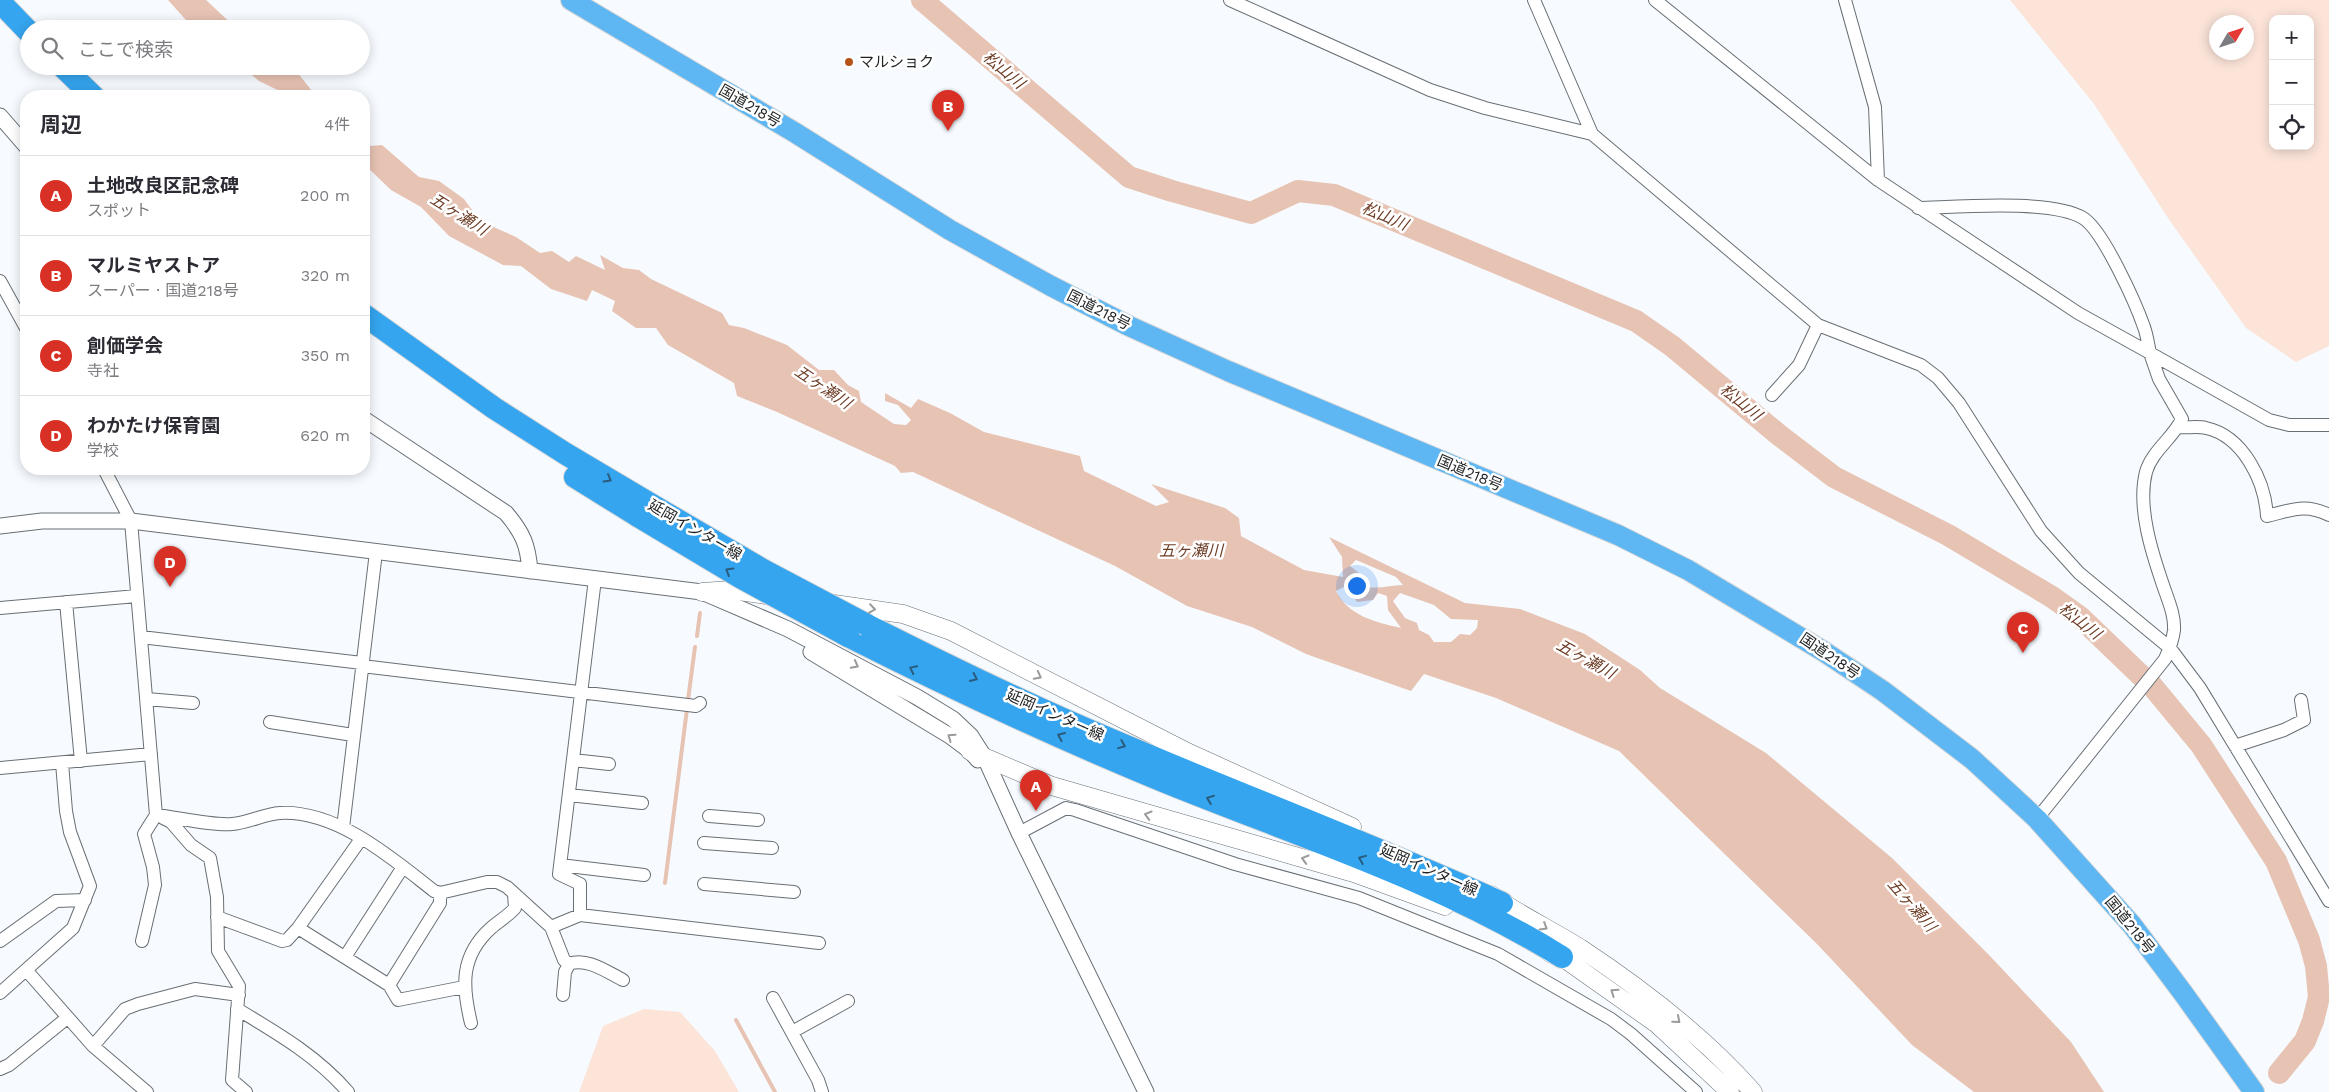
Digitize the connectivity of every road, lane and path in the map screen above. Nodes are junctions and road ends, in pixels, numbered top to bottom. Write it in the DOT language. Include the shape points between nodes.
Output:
graph roads {
  1 [pos="572,0"];
  2 [pos="1230,0"];
  3 [pos="1534,0"];
  4 [pos="1655,0"];
  5 [pos="1845,0"];
  6 [pos="71,75"];
  7 [pos="87,90"];
  8 [pos="0,116"];
  9 [pos="1592,134"];
  10 [pos="20,139"];
  11 [pos="1878,180"];
  12 [pos="1918,208"];
  13 [pos="1,283"];
  14 [pos="20,317"];
  15 [pos="370,319"];
  16 [pos="1818,325"];
  17 [pos="370,329"];
  18 [pos="2150,353"];
  19 [pos="1772,394"];
  20 [pos="370,423"];
  21 [pos="2329,425"];
  22 [pos="2178,427"];
  23 [pos="107,475"];
  24 [pos="647,512"];
  25 [pos="2329,515"];
  26 [pos="131,520"];
  27 [pos="0,526"];
  28 [pos="376,552"];
  29 [pos="530,571"];
  30 [pos="595,579"];
  31 [pos="702,592"];
  32 [pos="137,596"];
  33 [pos="66,602"];
  34 [pos="0,608"];
  35 [pos="858,631"];
  36 [pos="140,637"];
  37 [pos="2168,654"];
  38 [pos="362,665"];
  39 [pos="581,691"];
  40 [pos="147,699"];
  41 [pos="2301,700"];
  42 [pos="193,703"];
  43 [pos="700,703"];
  44 [pos="270,722"];
  45 [pos="353,735"];
  46 [pos="2235,746"];
  47 [pos="151,754"];
  48 [pos="978,754"];
  49 [pos="573,760"];
  50 [pos="81,761"];
  51 [pos="62,763"];
  52 [pos="609,764"];
  53 [pos="0,768"];
  54 [pos="569,796"];
  55 [pos="642,803"];
  56 [pos="156,815"];
  57 [pos="709,816"];
  58 [pos="2037,819"];
  59 [pos="758,820"];
  60 [pos="343,828"];
  61 [pos="1019,833"];
  62 [pos="361,838"];
  63 [pos="704,843"];
  64 [pos="772,848"];
  65 [pos="560,865"];
  66 [pos="403,867"];
  67 [pos="644,875"];
  68 [pos="704,884"];
  69 [pos="794,892"];
  70 [pos="440,893"];
  71 [pos="514,894"];
  72 [pos="85,900"];
  73 [pos="2329,901"];
  74 [pos="1502,903"];
  75 [pos="580,914"];
  76 [pos="218,917"];
  77 [pos="551,927"];
  78 [pos="298,928"];
  79 [pos="0,941"];
  80 [pos="142,941"];
  81 [pos="819,943"];
  82 [pos="345,957"];
  83 [pos="1562,957"];
  84 [pos="569,964"];
  85 [pos="27,971"];
  86 [pos="623,980"];
  87 [pos="389,985"];
  88 [pos="464,987"];
  89 [pos="0,993"];
  90 [pos="238,995"];
  91 [pos="563,995"];
  92 [pos="773,998"];
  93 [pos="848,1002"];
  94 [pos="237,1009"];
  95 [pos="67,1018"];
  96 [pos="471,1023"];
  97 [pos="792,1032"];
  98 [pos="93,1046"];
  99 [pos="0,1069"];
  100 [pos="147,1092"];
  101 [pos="246,1092"];
  102 [pos="348,1092"];
  103 [pos="822,1092"];
  104 [pos="1146,1092"];
  105 [pos="1696,1092"];
  106 [pos="1730,1092"];
  107 [pos="1753,1092"];
  108 [pos="2254,1092"];
  1 -- 58 [label="highway, 国道218号" via="794,132 950,230 1130,326 1228,371 1618,535 1688,570 1772,618 1883,691 1972,759"];
  2 -- 9 [label="street" via="1430,90 1485,108"];
  3 -- 9 [label="street"];
  4 -- 11 [label="street"];
  5 -- 11 [label="street" via="1875,107"];
  6 -- 7 [label="highway"];
  8 -- 10 [label="street"];
  9 -- 16 [label="street"];
  11 -- 12 [label="street"];
  12 -- 18 [label="street" via="2078,313"];
  12 -- 18 [label="street" via="1994,206 2058,210 2084,219 2099,235 2123,278 2144,327"];
  13 -- 14 [label="street"];
  15 -- 24 [label="highway, 延岡インター線, one-way"];
  16 -- 19 [label="street" via="1799,365"];
  16 -- 37 [label="street" via="1921,365 1938,378 1959,403 2041,531 2079,573"];
  17 -- 24 [label="highway, 延岡インター線" via="555,464"];
  18 -- 21 [label="street" via="2269,420 2289,425"];
  18 -- 22 [label="street" via="2159,378 2182,419"];
  20 -- 29 [label="street" via="506,513 519,528 529,549"];
  22 -- 25 [label="street" via="2206,428 2234,441 2248,459 2262,491 2268,516 2303,507"];
  22 -- 37 [label="street" via="2151,460 2144,490 2150,548 2172,614 2174,630"];
  23 -- 26 [label="street"];
  24 -- 35 [label="highway, 延岡インター線, bridge" via="740,578"];
  26 -- 27 [label="street"];
  26 -- 28 [label="street"];
  26 -- 32 [label="street"];
  28 -- 29 [label="street"];
  28 -- 38 [label="street"];
  29 -- 30 [label="street"];
  30 -- 31 [label="street"];
  30 -- 39 [label="street"];
  31 -- 48 [label="street" via="788,629 917,697 953,719 971,736"];
  31 -- 74 [label="main road, one-way" via="742,591 903,614 951,631 1187,752 1476,885"];
  32 -- 33 [label="street"];
  32 -- 36 [label="street"];
  33 -- 34 [label="street"];
  33 -- 50 [label="street"];
  35 -- 74 [label="highway, 延岡インター線, one-way" via="929,656 1105,738 1352,837"];
  83 -- 35 [label="highway, 延岡インター線, one-way" via="1494,917 1448,895 1163,781 976,698"];
  36 -- 38 [label="street"];
  36 -- 40 [label="street"];
  37 -- 46 [label="street" via="2200,688"];
  37 -- 58 [label="street"];
  38 -- 39 [label="street"];
  38 -- 45 [label="street"];
  39 -- 43 [label="street" via="696,706"];
  39 -- 49 [label="street"];
  40 -- 42 [label="street"];
  40 -- 47 [label="street"];
  41 -- 46 [label="street" via="2304,720"];
  44 -- 45 [label="street"];
  45 -- 60 [label="street"];
  46 -- 73 [label="street"];
  47 -- 50 [label="street"];
  47 -- 56 [label="street"];
  48 -- 61 [label="street"];
  83 -- 48 [label="main road, one-way" via="1476,919 1354,873 1052,786"];
  49 -- 52 [label="street"];
  49 -- 54 [label="street"];
  50 -- 51 [label="street"];
  51 -- 53 [label="street"];
  51 -- 72 [label="street" via="70,832 90,886"];
  54 -- 55 [label="street"];
  54 -- 65 [label="street"];
  56 -- 60 [label="street" via="231,825 280,813 310,817"];
  56 -- 76 [label="street" via="171,822 191,844 210,858"];
  56 -- 80 [label="street" via="144,834 155,884"];
  57 -- 59 [label="street"];
  58 -- 108 [label="highway, 国道218号" via="2132,925"];
  60 -- 62 [label="street"];
  61 -- 104 [label="street"];
  61 -- 105 [label="street" via="1066,808 1235,864 1392,910 1498,954 1558,986 1631,1034"];
  62 -- 66 [label="street"];
  62 -- 78 [label="street"];
  63 -- 64 [label="street"];
  65 -- 67 [label="street"];
  65 -- 75 [label="street" via="559,874 580,884"];
  66 -- 70 [label="street"];
  66 -- 82 [label="street"];
  68 -- 69 [label="street"];
  70 -- 71 [label="street" via="497,882"];
  70 -- 87 [label="street" via="440,903"];
  71 -- 77 [label="street"];
  71 -- 88 [label="street" via="515,908 477,943 470,957"];
  72 -- 79 [label="street" via="56,901"];
  72 -- 85 [label="street" via="73,928"];
  74 -- 107 [label="main road, 延岡インター線, one-way" via="1580,948 1666,1010"];
  75 -- 77 [label="street"];
  75 -- 81 [label="street"];
  76 -- 78 [label="street" via="282,941"];
  76 -- 90 [label="street" via="218,951 239,986"];
  77 -- 84 [label="street" via="564,960"];
  78 -- 82 [label="street"];
  82 -- 87 [label="street"];
  106 -- 83 [label="main road, 延岡インター線, one-way" via="1657,1024"];
  84 -- 86 [label="street" via="586,962"];
  84 -- 91 [label="street"];
  85 -- 89 [label="street"];
  85 -- 95 [label="street"];
  87 -- 88 [label="street" via="398,1000"];
  88 -- 96 [label="street"];
  90 -- 94 [label="street"];
  90 -- 98 [label="street" via="195,989 138,1004 125,1009"];
  92 -- 97 [label="street"];
  93 -- 97 [label="street"];
  94 -- 101 [label="street" via="232,1080"];
  94 -- 102 [label="street" via="294,1043 337,1078"];
  95 -- 98 [label="street"];
  95 -- 99 [label="street"];
  97 -- 103 [label="street"];
  98 -- 100 [label="street"];
}
